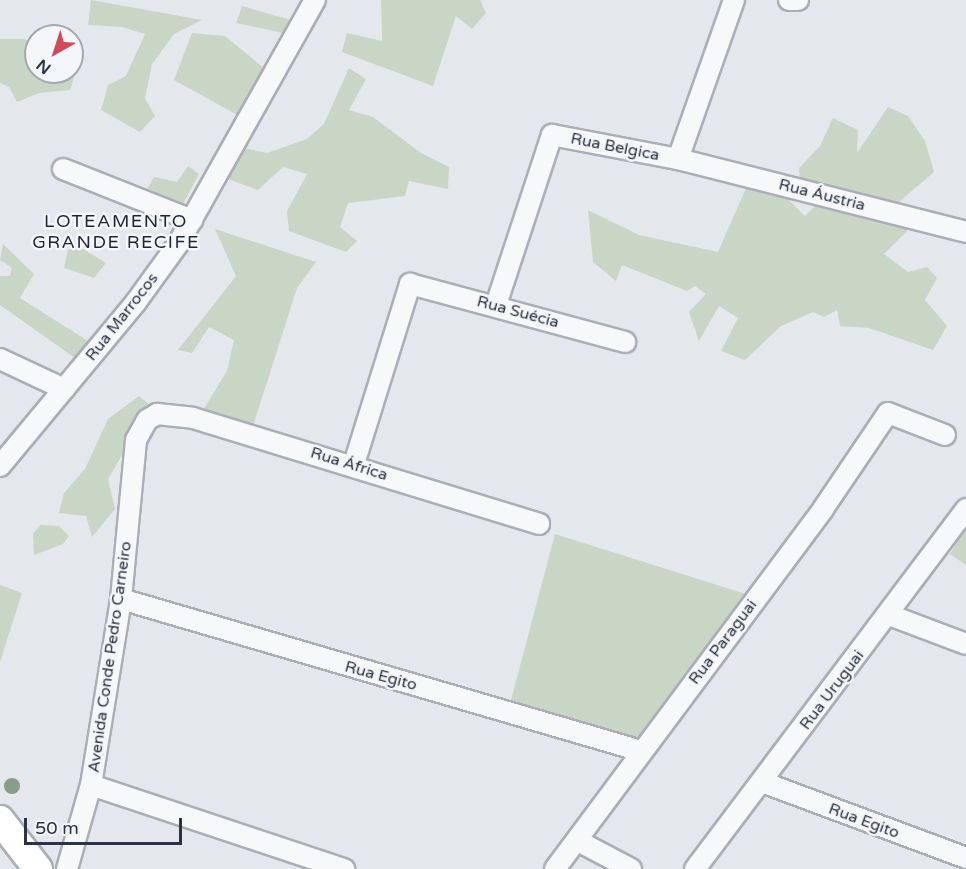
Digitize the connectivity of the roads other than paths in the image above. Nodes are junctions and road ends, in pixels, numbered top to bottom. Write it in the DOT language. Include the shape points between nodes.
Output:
graph roads {
  1 [pos="315,0"];
  2 [pos="734,0"];
  3 [pos="678,159"];
  4 [pos="63,169"];
  5 [pos="192,220"];
  6 [pos="966,232"];
  7 [pos="496,305"];
  8 [pos="625,342"];
  9 [pos="0,359"];
  10 [pos="64,389"];
  11 [pos="157,414"];
  12 [pos="945,435"];
  13 [pos="354,464"];
  14 [pos="0,466"];
  15 [pos="966,509"];
  16 [pos="539,524"];
  17 [pos="121,599"];
  18 [pos="889,615"];
  19 [pos="966,644"];
  20 [pos="641,751"];
  21 [pos="762,782"];
  22 [pos="92,785"];
  23 [pos="0,820"];
  24 [pos="578,841"];
  25 [pos="966,858"];
  26 [pos="38,869"];
  27 [pos="67,869"];
  28 [pos="344,869"];
  29 [pos="555,869"];
  30 [pos="631,869"];
  31 [pos="694,869"];
  1 -- 5 [label="street, Rua Marrocos"];
  2 -- 3 [label="street"];
  3 -- 6 [label="street, Rua Áustria"];
  3 -- 7 [label="street, Rua Belgica" via="552,135"];
  4 -- 5 [label="street"];
  5 -- 10 [label="street, Rua Marrocos" via="136,302"];
  7 -- 8 [label="street, Rua Suécia"];
  7 -- 13 [label="street, Rua Suécia" via="410,285"];
  9 -- 10 [label="street"];
  10 -- 14 [label="street, Rua Marrocos"];
  11 -- 13 [label="street, Rua África" via="193,418"];
  11 -- 17 [label="street, Avenida Conde Pedro Carneiro" via="141,428 136,440"];
  12 -- 20 [label="street, Rua Paraguai" via="888,413 824,509"];
  13 -- 16 [label="street, Rua África"];
  15 -- 18 [label="street, Rua Uruguai"];
  17 -- 20 [label="street, Rua Egito"];
  17 -- 22 [label="street, Avenida Conde Pedro Carneiro"];
  18 -- 19 [label="street"];
  18 -- 21 [label="street, Rua Uruguai"];
  20 -- 24 [label="street, Rua Paraguai"];
  21 -- 25 [label="street, Rua Egito"];
  21 -- 31 [label="street, Rua Uruguai"];
  22 -- 27 [label="street, Avenida Conde Pedro Carneiro"];
  22 -- 28 [label="street"];
  23 -- 26 [label="main road"];
  24 -- 29 [label="street, Rua Paraguai"];
  24 -- 30 [label="street"];
}
